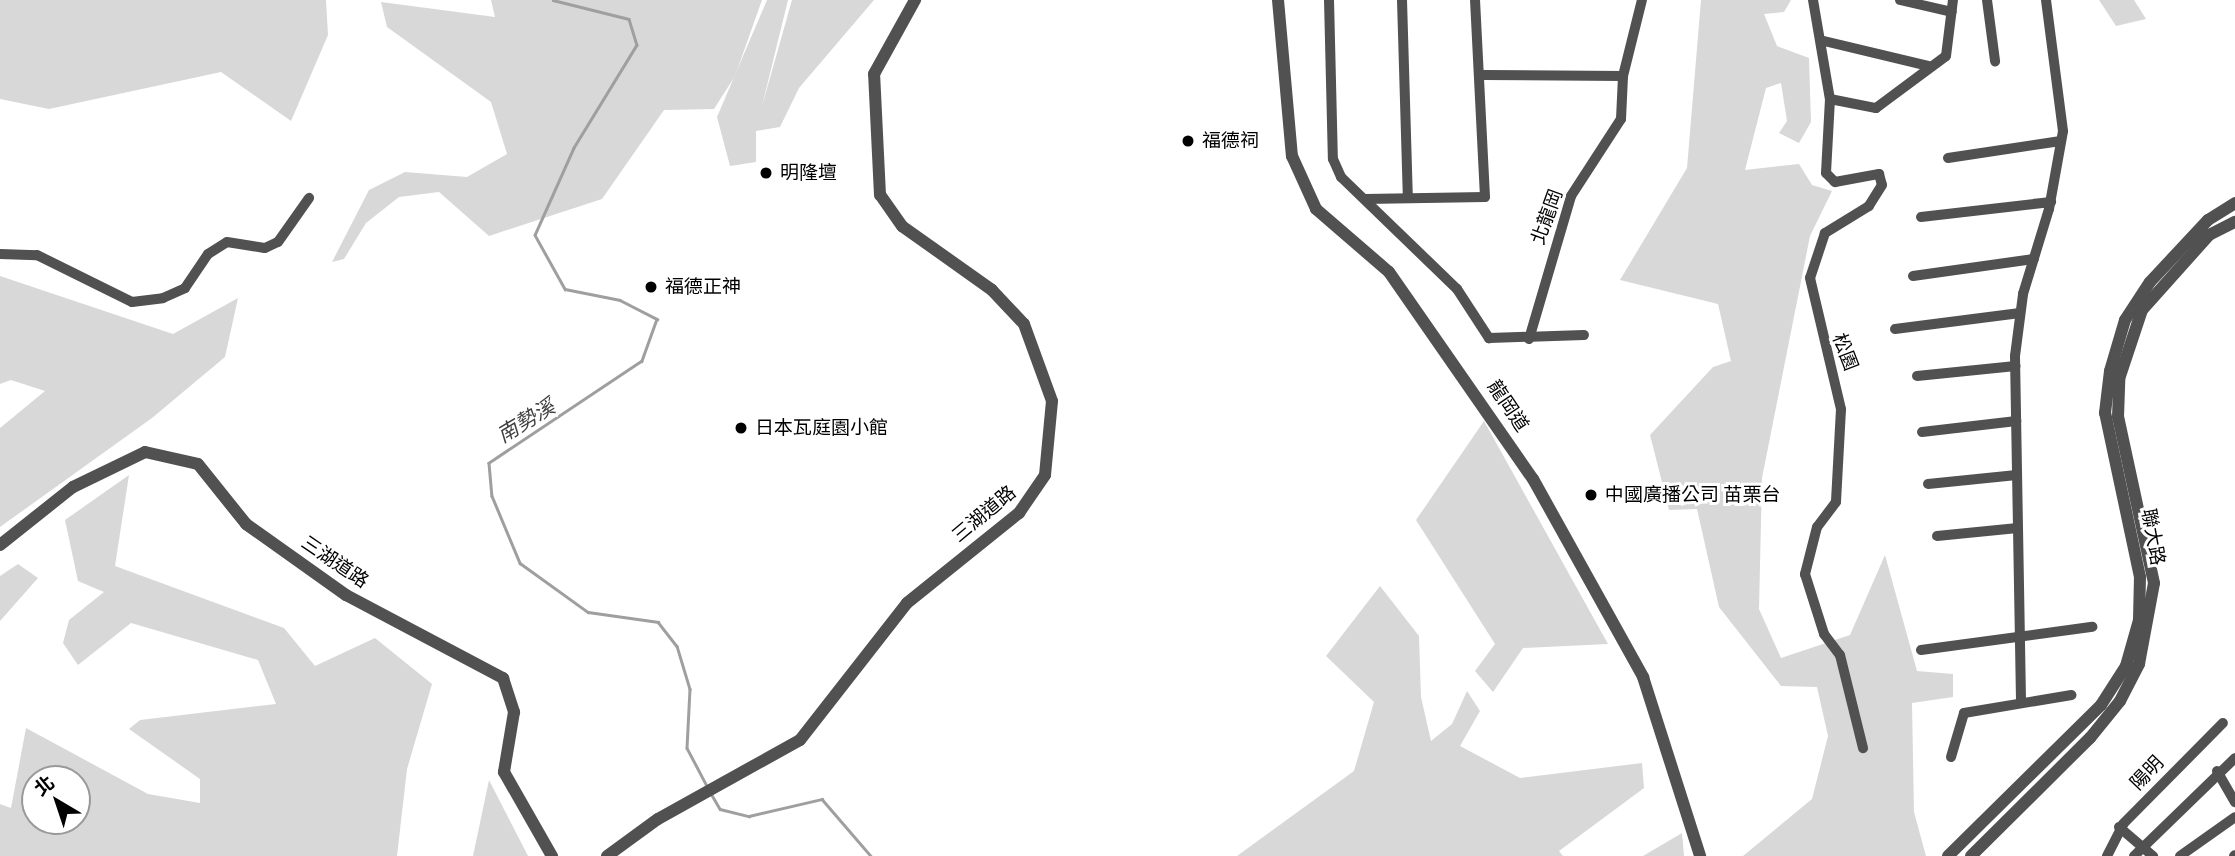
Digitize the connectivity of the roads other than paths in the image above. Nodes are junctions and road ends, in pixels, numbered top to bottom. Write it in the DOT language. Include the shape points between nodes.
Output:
graph roads {
  1 [pos="915,0"];
  2 [pos="1278,0"];
  3 [pos="1329,0"];
  4 [pos="1402,0"];
  5 [pos="1475,0"];
  6 [pos="1639,0"];
  7 [pos="1813,0"];
  8 [pos="1900,0"];
  9 [pos="1952,0"];
  10 [pos="1987,0"];
  11 [pos="2046,0"];
  12 [pos="1952,12"];
  13 [pos="1824,41"];
  14 [pos="1995,61"];
  15 [pos="1928,66"];
  16 [pos="1483,75"];
  17 [pos="1623,76"];
  18 [pos="1830,99"];
  19 [pos="2061,141"];
  20 [pos="1948,158"];
  21 [pos="1408,197"];
  22 [pos="309,198"];
  23 [pos="1364,199"];
  24 [pos="2051,202"];
  25 [pos="2235,203"];
  26 [pos="1921,217"];
  27 [pos="2235,222"];
  28 [pos="0,254"];
  29 [pos="2034,259"];
  30 [pos="1913,276"];
  31 [pos="2020,313"];
  32 [pos="1895,329"];
  33 [pos="1584,335"];
  34 [pos="1529,339"];
  35 [pos="2015,366"];
  36 [pos="1917,376"];
  37 [pos="2016,421"];
  38 [pos="1922,432"];
  39 [pos="2017,475"];
  40 [pos="1928,484"];
  41 [pos="2018,528"];
  42 [pos="1937,536"];
  43 [pos="0,545"];
  44 [pos="2092,626"];
  45 [pos="2020,635"];
  46 [pos="1921,650"];
  47 [pos="2072,695"];
  48 [pos="2021,700"];
  49 [pos="2223,723"];
  50 [pos="1863,748"];
  51 [pos="1951,757"];
  52 [pos="2235,758"];
  53 [pos="2217,771"];
  54 [pos="2234,796"];
  55 [pos="2020,800"];
  56 [pos="2235,817"];
  57 [pos="2123,824"];
  58 [pos="2142,843"];
  59 [pos="552,856"];
  60 [pos="607,856"];
  61 [pos="1700,856"];
  62 [pos="1948,856"];
  63 [pos="1971,856"];
  64 [pos="2099,856"];
  65 [pos="2107,856"];
  66 [pos="2134,856"];
  67 [pos="2153,856"];
  68 [pos="2180,856"];
  1 -- 60 [label="street, 三湖道路" via="874,74 880,195 902,226 992,290 1024,324 1052,401 1051,438 1038,492 904,608 800,740 696,798"];
  2 -- 61 [label="street, 龍岡道" via="1292,156 1316,209 1390,272 1533,479 1643,677"];
  3 -- 23 [label="street" via="1333,159"];
  4 -- 21 [label="street"];
  5 -- 16 [label="street"];
  6 -- 17 [label="street, 北龍岡"];
  7 -- 13 [label="street, 松園"];
  8 -- 12 [label="street"];
  9 -- 12 [label="street"];
  10 -- 14 [label="street"];
  11 -- 19 [label="street"];
  12 -- 15 [label="street" via="1946,56"];
  13 -- 15 [label="street"];
  13 -- 18 [label="street, 松園"];
  15 -- 18 [label="street" via="1876,108"];
  16 -- 17 [label="street"];
  16 -- 21 [label="street" via="1485,197"];
  17 -- 34 [label="street, 北龍岡" via="1621,119 1572,196"];
  18 -- 50 [label="street, 松園" via="1826,173 1835,182 1879,174 1882,185 1869,206 1825,233 1811,260 1818,331 1841,390 1841,409 1836,502 1817,527 1805,573 1824,634 1840,656"];
  19 -- 20 [label="street"];
  19 -- 24 [label="street"];
  21 -- 23 [label="street"];
  22 -- 28 [label="street" via="278,242 265,248 227,242 208,254 185,288 163,298 132,302 37,256"];
  23 -- 34 [label="street" via="1457,289 1489,338"];
  24 -- 26 [label="street"];
  24 -- 29 [label="street"];
  25 -- 55 [label="street, 聯大路" via="2184,243 2125,320 2105,413 2138,550 2139,620 2126,666 2101,705"];
  27 -- 55 [label="street, 聯大路" via="2209,235 2178,265 2131,329 2119,379 2118,417 2154,583 2151,624 2120,701"];
  29 -- 30 [label="street"];
  29 -- 31 [label="street"];
  31 -- 32 [label="street"];
  31 -- 35 [label="street"];
  33 -- 34 [label="street"];
  35 -- 36 [label="street"];
  35 -- 37 [label="street"];
  37 -- 38 [label="street"];
  37 -- 39 [label="street"];
  39 -- 40 [label="street"];
  39 -- 41 [label="street"];
  41 -- 42 [label="street"];
  41 -- 45 [label="street"];
  43 -- 59 [label="street, 三湖道路" via="72,487 145,452 198,464 246,524 346,595 503,678 513,712 504,772"];
  44 -- 45 [label="street"];
  45 -- 46 [label="street"];
  45 -- 48 [label="street"];
  47 -- 48 [label="street"];
  48 -- 51 [label="street" via="1964,713"];
  49 -- 57 [label="street, 陽明"];
  52 -- 53 [label="street"];
  53 -- 54 [label="street"];
  53 -- 58 [label="street"];
  55 -- 62 [label="street, 聯大路"];
  55 -- 63 [label="street, 聯大路"];
  56 -- 68 [label="street"];
  57 -- 58 [label="street"];
  57 -- 64 [label="street"];
  57 -- 65 [label="street, 陽明"];
  58 -- 66 [label="street"];
  58 -- 67 [label="street"];
}
